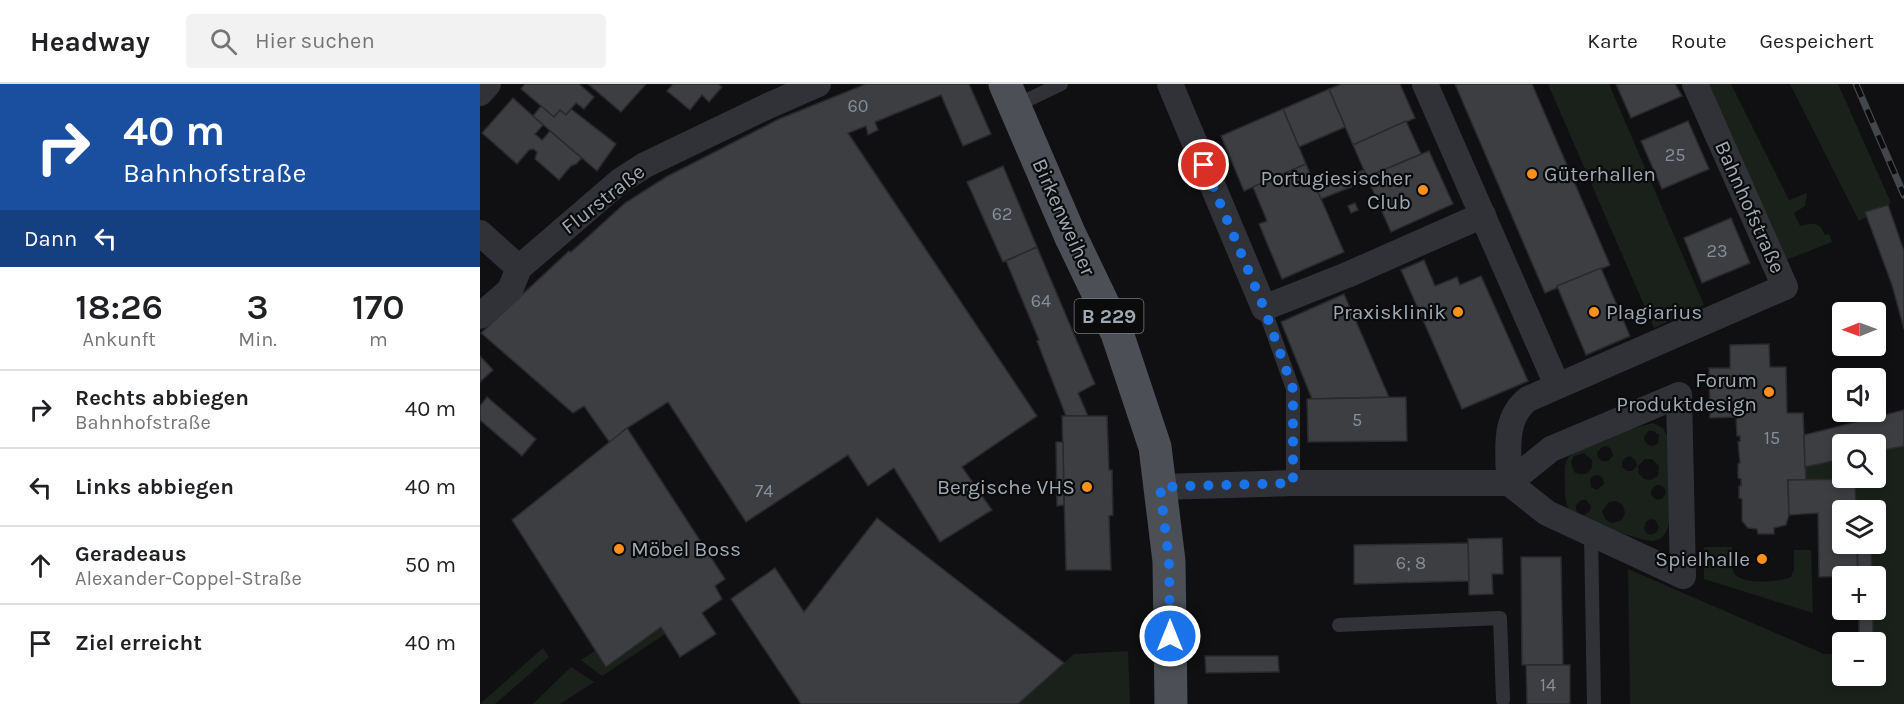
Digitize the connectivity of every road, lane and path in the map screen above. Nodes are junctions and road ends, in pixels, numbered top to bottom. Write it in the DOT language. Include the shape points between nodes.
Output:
graph roads {
  1 [pos="488,84"];
  2 [pos="818,84"];
  3 [pos="1061,84"];
  4 [pos="1170,84"];
  5 [pos="1425,84"];
  6 [pos="1695,84"];
  7 [pos="480,93"];
  8 [pos="1010,95"];
  9 [pos="1483,215"];
  10 [pos="480,233"];
  11 [pos="519,268"];
  12 [pos="1264,308"];
  13 [pos="480,315"];
  14 [pos="1557,385"];
  15 [pos="1293,483"];
  16 [pos="1509,483"];
  17 [pos="1160,487"];
  18 [pos="1591,534"];
  19 [pos="1339,625"];
  20 [pos="1503,700"];
  21 [pos="1171,704"];
  22 [pos="1594,704"];
  1 -- 7 [label="street"];
  2 -- 11 [label="street, Flurstraße" via="640,168"];
  3 -- 8 [label="lane"];
  4 -- 12 [label="street"];
  5 -- 9 [label="street"];
  6 -- 14 [label="street, Bahnhofstraße" via="1785,287"];
  8 -- 17 [label="main road, Birkenweiher / B 229" via="1117,333 1155,447"];
  9 -- 12 [label="street"];
  9 -- 14 [label="street"];
  10 -- 11 [label="street"];
  11 -- 13 [label="street, Flurstraße" via="510,290"];
  12 -- 15 [label="lane" via="1293,389"];
  14 -- 16 [label="street, Bahnhofstraße" via="1528,399 1514,414 1509,428"];
  15 -- 16 [label="street"];
  15 -- 17 [label="street"];
  16 -- 18 [label="street" via="1547,513"];
  16 -- 18 [label="street" via="1551,449 1679,395 1683,576"];
  17 -- 21 [label="main road, Birkenweiher / B 229" via="1169,561"];
  18 -- 22 [label="lane"];
  19 -- 20 [label="lane" via="1500,618"];
}
